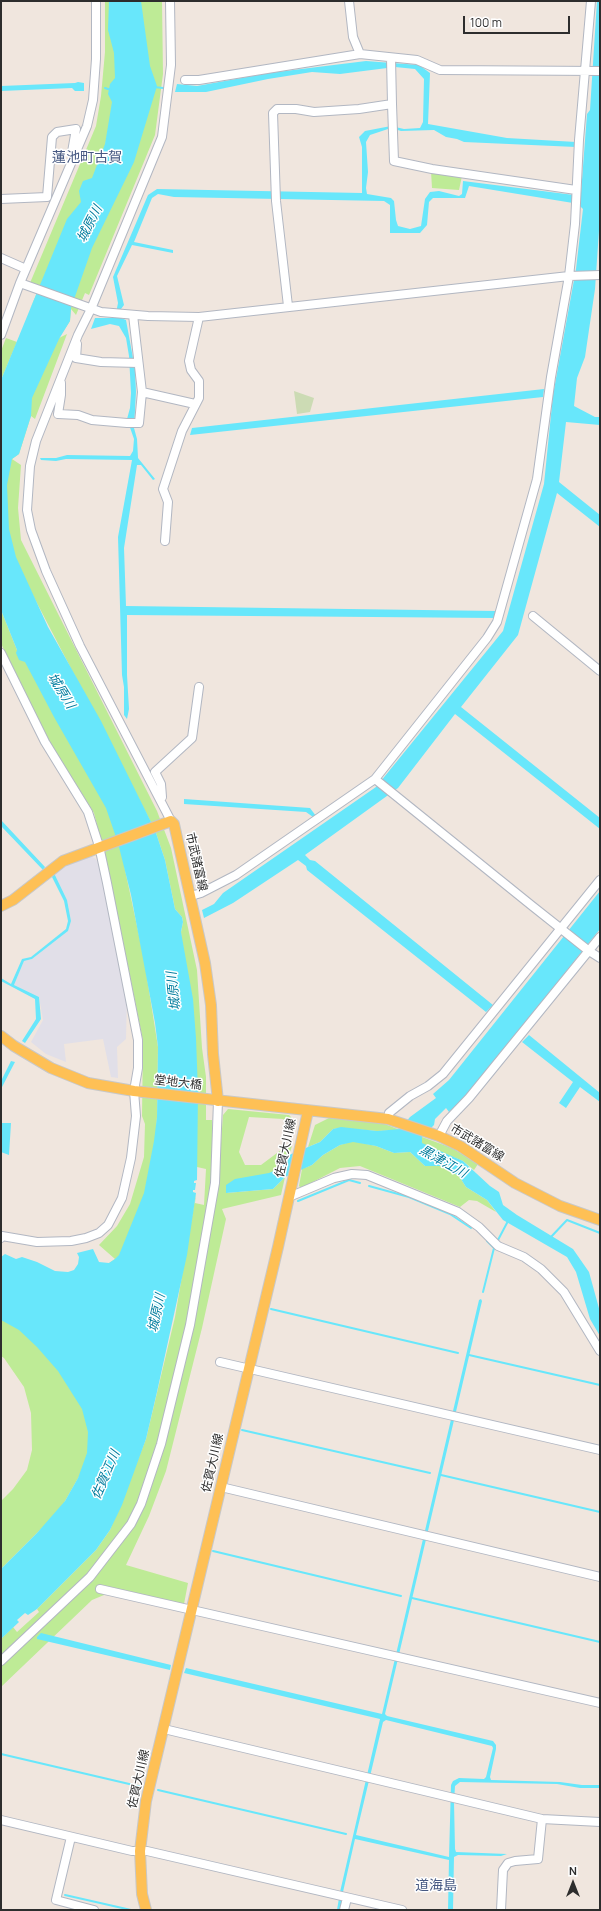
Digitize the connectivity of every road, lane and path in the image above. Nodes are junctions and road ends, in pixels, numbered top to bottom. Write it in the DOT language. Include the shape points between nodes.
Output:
graph roads {
  1 [pos="96,1"];
  2 [pos="170,1"];
  3 [pos="349,1"];
  4 [pos="590,1"];
  5 [pos="360,54"];
  6 [pos="391,63"];
  7 [pos="588,71"];
  8 [pos="600,71"];
  9 [pos="185,80"];
  10 [pos="392,104"];
  11 [pos="70,166"];
  12 [pos="576,190"];
  13 [pos="1,199"];
  14 [pos="1,258"];
  15 [pos="26,269"];
  16 [pos="599,275"];
  17 [pos="571,276"];
  18 [pos="22,284"];
  19 [pos="16,299"];
  20 [pos="288,306"];
  21 [pos="89,308"];
  22 [pos="133,315"];
  23 [pos="199,317"];
  24 [pos="1,321"];
  25 [pos="78,335"];
  26 [pos="1,336"];
  27 [pos="133,363"];
  28 [pos="60,381"];
  29 [pos="142,392"];
  30 [pos="196,404"];
  31 [pos="164,541"];
  32 [pos="533,616"];
  33 [pos="1,653"];
  34 [pos="600,671"];
  35 [pos="199,686"];
  36 [pos="376,780"];
  37 [pos="162,802"];
  38 [pos="170,821"];
  39 [pos="99,846"];
  40 [pos="600,880"];
  41 [pos="191,896"];
  42 [pos="1,906"];
  43 [pos="562,930"];
  44 [pos="600,937"];
  45 [pos="588,950"];
  46 [pos="600,958"];
  47 [pos="1,1036"];
  48 [pos="134,1091"];
  49 [pos="218,1101"];
  50 [pos="308,1111"];
  51 [pos="392,1120"];
  52 [pos="435,1134"];
  53 [pos="290,1194"];
  54 [pos="600,1220"];
  55 [pos="1,1238"];
  56 [pos="600,1351"];
  57 [pos="220,1362"];
  58 [pos="248,1368"];
  59 [pos="600,1450"];
  60 [pos="220,1487"];
  61 [pos="600,1577"];
  62 [pos="100,1589"];
  63 [pos="192,1611"];
  64 [pos="1,1661"];
  65 [pos="600,1704"];
  66 [pos="164,1729"];
  67 [pos="542,1819"];
  68 [pos="1,1820"];
  69 [pos="600,1822"];
  70 [pos="70,1837"];
  71 [pos="140,1851"];
  72 [pos="343,1897"];
  73 [pos="94,1910"];
  74 [pos="146,1910"];
  75 [pos="344,1910"];
  76 [pos="402,1910"];
  77 [pos="502,1910"];
  1 -- 11 [label="street" via="93,100 87,126"];
  2 -- 21 [label="street" via="171,65 162,137"];
  3 -- 5 [label="street" via="353,37"];
  4 -- 7 [label="street"];
  5 -- 6 [label="street"];
  5 -- 9 [label="street" via="199,80"];
  6 -- 7 [label="street" via="417,60 440,70"];
  6 -- 10 [label="street"];
  7 -- 8 [label="street"];
  7 -- 12 [label="street"];
  10 -- 12 [label="street" via="394,161"];
  10 -- 20 [label="street" via="314,112 276,109 273,113 276,201"];
  11 -- 13 [label="street" via="76,129 57,132 52,137 47,197"];
  11 -- 15 [label="street"];
  12 -- 17 [label="street"];
  14 -- 15 [label="street"];
  15 -- 18 [label="street"];
  16 -- 17 [label="street"];
  17 -- 20 [label="street"];
  17 -- 36 [label="street" via="551,377 536,479 497,622"];
  18 -- 19 [label="street"];
  18 -- 21 [label="street"];
  19 -- 24 [label="street" via="10,304"];
  19 -- 26 [label="street"];
  20 -- 23 [label="street"];
  21 -- 22 [label="street"];
  21 -- 25 [label="street"];
  22 -- 23 [label="street"];
  22 -- 27 [label="street"];
  23 -- 30 [label="street" via="189,361 191,370 199,380 199,398"];
  25 -- 27 [label="street" via="76,358"];
  25 -- 28 [label="street"];
  27 -- 29 [label="street"];
  28 -- 29 [label="street" via="58,414 78,415 92,420 131,424 139,422"];
  28 -- 37 [label="street" via="36,441 30,466 27,510 31,530 46,571 80,646"];
  29 -- 30 [label="street"];
  30 -- 31 [label="street" via="182,431 163,489 168,502"];
  32 -- 34 [label="street"];
  33 -- 39 [label="street" via="45,742 88,812"];
  35 -- 37 [label="street" via="192,738 155,772 160,784"];
  36 -- 41 [label="street" via="236,874"];
  36 -- 43 [label="street"];
  37 -- 38 [label="street"];
  38 -- 39 [label="main road"];
  38 -- 41 [label="main road, 市武諸富線" via="174,824"];
  39 -- 42 [label="main road" via="63,860 13,900"];
  39 -- 48 [label="street" via="138,1040 138,1068"];
  40 -- 43 [label="street"];
  41 -- 49 [label="main road, 市武諸富線" via="211,1005"];
  43 -- 45 [label="street"];
  43 -- 51 [label="street" via="443,1074 389,1113"];
  44 -- 45 [label="street"];
  45 -- 46 [label="street"];
  45 -- 52 [label="street" via="469,1098"];
  47 -- 48 [label="main road" via="51,1068 88,1082"];
  48 -- 49 [label="main road, 堂地大橋"];
  48 -- 55 [label="street" via="136,1116 126,1185 116,1212 108,1224 99,1233 71,1241 37,1242 2,1236"];
  49 -- 50 [label="main road, 佐賀大川線"];
  49 -- 64 [label="street" via="215,1183 190,1325 160,1444 141,1504 131,1524 90,1577"];
  50 -- 51 [label="main road, 市武諸富線"];
  50 -- 53 [label="main road, 佐賀大川線"];
  51 -- 52 [label="main road, 市武諸富線"];
  52 -- 54 [label="main road, 市武諸富線" via="460,1146 515,1183 560,1206"];
  53 -- 56 [label="street" via="334,1178 352,1174 366,1175 458,1212 479,1226 498,1246 524,1257 540,1269 564,1292"];
  53 -- 58 [label="main road, 佐賀大川線"];
  57 -- 58 [label="street"];
  58 -- 59 [label="street"];
  58 -- 60 [label="main road, 佐賀大川線"];
  60 -- 61 [label="street"];
  60 -- 63 [label="main road, 佐賀大川線"];
  62 -- 63 [label="street"];
  63 -- 65 [label="street"];
  63 -- 66 [label="main road, 佐賀大川線"];
  66 -- 67 [label="street"];
  66 -- 71 [label="main road, 佐賀大川線" via="146,1801"];
  67 -- 69 [label="street"];
  67 -- 77 [label="street" via="538,1859 514,1861 508,1863 503,1870"];
  68 -- 70 [label="street"];
  70 -- 71 [label="street"];
  70 -- 73 [label="street" via="56,1900"];
  71 -- 72 [label="street"];
  71 -- 74 [label="main road, 佐賀大川線" via="142,1894"];
  72 -- 75 [label="street"];
  72 -- 76 [label="street"];
}
